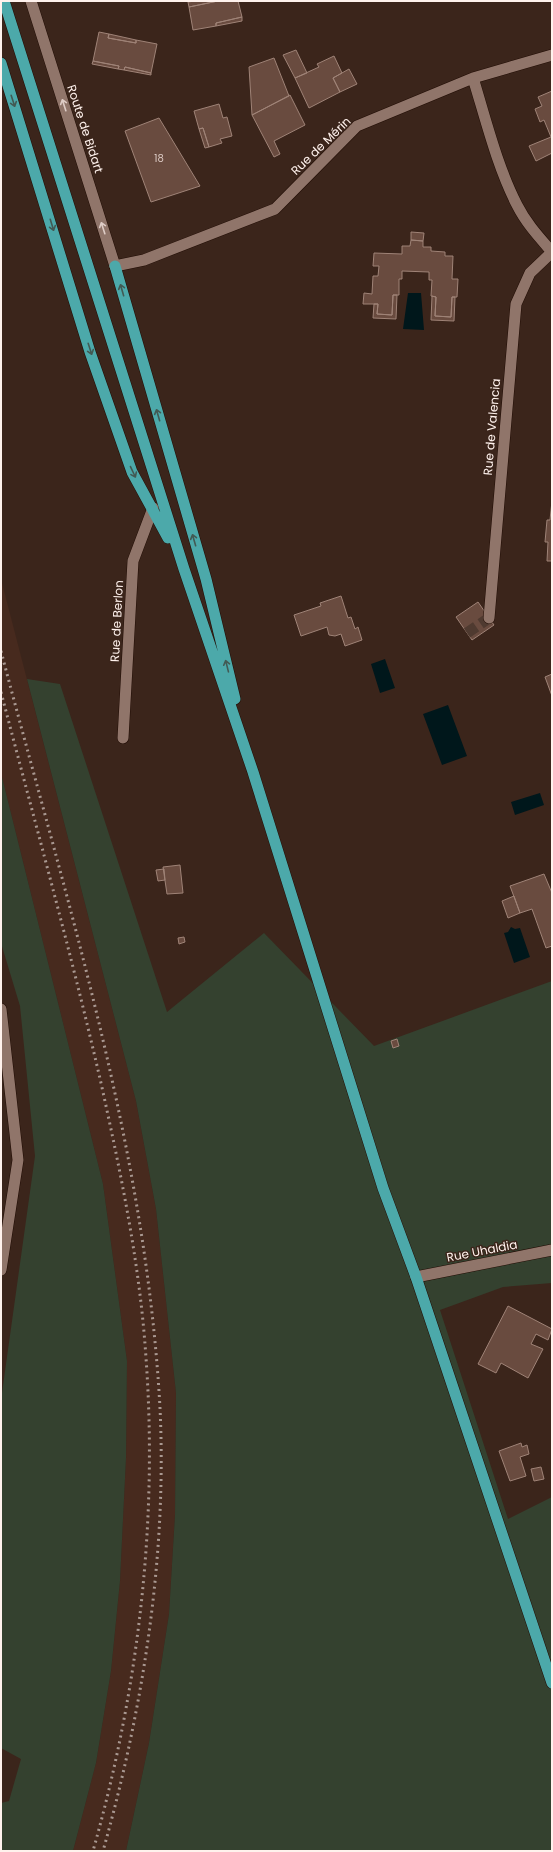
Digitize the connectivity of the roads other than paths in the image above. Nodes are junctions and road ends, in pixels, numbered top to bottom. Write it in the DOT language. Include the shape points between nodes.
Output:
graph roads {
  1 [pos="4,1"];
  2 [pos="31,1"];
  3 [pos="552,55"];
  4 [pos="1,64"];
  5 [pos="473,78"];
  6 [pos="552,252"];
  7 [pos="115,266"];
  8 [pos="153,508"];
  9 [pos="184,569"];
  10 [pos="489,618"];
  11 [pos="123,738"];
  12 [pos="253,772"];
  13 [pos="1,1010"];
  14 [pos="552,1250"];
  15 [pos="1,1270"];
  16 [pos="416,1277"];
  17 [pos="548,1659"];
  18 [pos="552,1683"];
  1 -- 9 [label="main road"];
  7 -- 2 [label="street, Route de Bidart, one-way"];
  3 -- 5 [label="street, Rue de Mérin"];
  4 -- 8 [label="main road, one-way" via="93,359 132,472"];
  5 -- 6 [label="street" via="506,181 531,227"];
  5 -- 7 [label="street, Rue de Mérin" via="357,126 276,209 144,260"];
  6 -- 10 [label="street, Rue de Valencia" via="530,273 516,304"];
  12 -- 7 [label="main road, one-way" via="206,579"];
  8 -- 9 [label="main road"];
  8 -- 11 [label="street, Rue de Berlon" via="133,561"];
  9 -- 12 [label="main road"];
  12 -- 16 [label="main road" via="384,1188"];
  13 -- 15 [label="street" via="18,1160"];
  14 -- 16 [label="street, Rue Uhaldia"];
  16 -- 17 [label="main road"];
  17 -- 18 [label="main road"];
}
